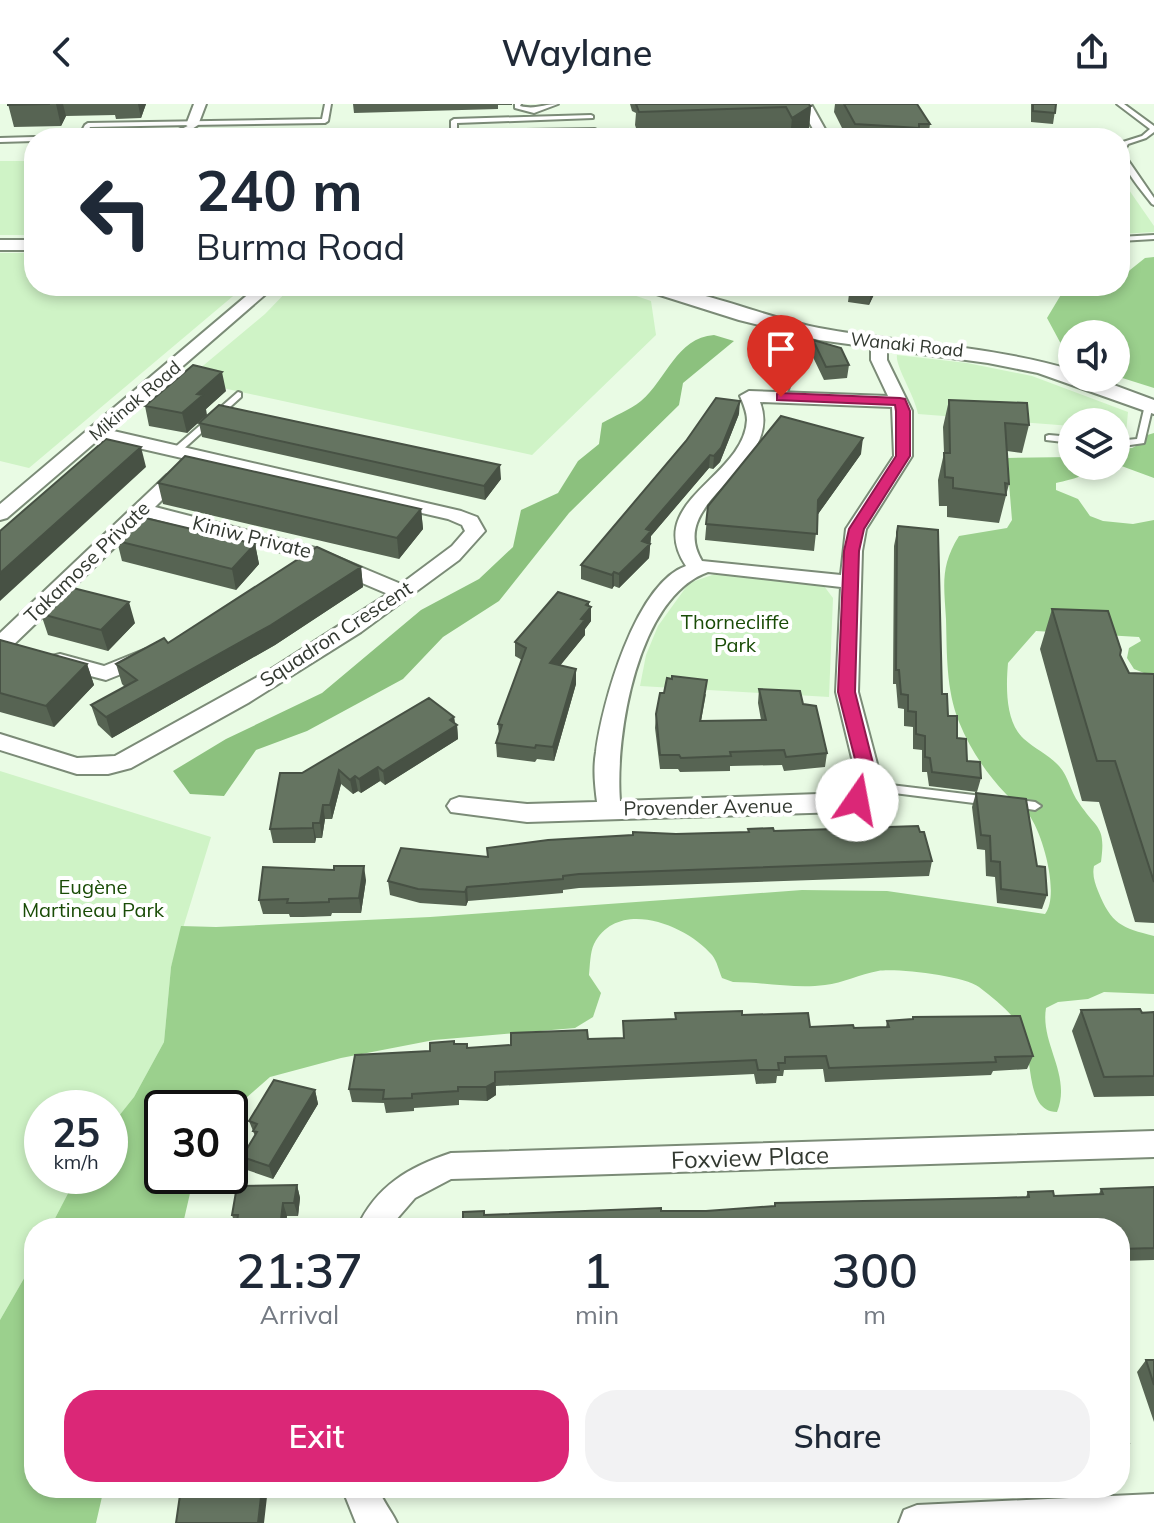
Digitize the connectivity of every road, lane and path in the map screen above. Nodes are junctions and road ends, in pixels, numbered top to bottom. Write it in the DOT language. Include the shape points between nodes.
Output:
graph roads {
  1 [pos="200,104"];
  2 [pos="328,104"];
  3 [pos="518,104"];
  4 [pos="555,104"];
  5 [pos="589,104"];
  6 [pos="805,104"];
  7 [pos="1120,104"];
  8 [pos="591,117"];
  9 [pos="1143,120"];
  10 [pos="1154,122"];
  11 [pos="192,125"];
  12 [pos="86,128"];
  13 [pos="190,128"];
  14 [pos="454,128"];
  15 [pos="593,128"];
  16 [pos="818,128"];
  17 [pos="24,139"];
  18 [pos="0,140"];
  19 [pos="1130,141"];
  20 [pos="1130,168"];
  21 [pos="1154,203"];
  22 [pos="1154,237"];
  23 [pos="1130,238"];
  24 [pos="0,245"];
  25 [pos="24,245"];
  26 [pos="255,296"];
  27 [pos="684,296"];
  28 [pos="879,343"];
  29 [pos="791,372"];
  30 [pos="1058,373"];
  31 [pos="1114,392"];
  32 [pos="238,395"];
  33 [pos="781,397"];
  34 [pos="900,402"];
  35 [pos="1152,406"];
  36 [pos="97,433"];
  37 [pos="1049,438"];
  38 [pos="1058,439"];
  39 [pos="1130,442"];
  40 [pos="175,452"];
  41 [pos="174,479"];
  42 [pos="142,510"];
  43 [pos="0,514"];
  44 [pos="315,553"];
  45 [pos="696,567"];
  46 [pos="296,568"];
  47 [pos="850,582"];
  48 [pos="402,593"];
  49 [pos="170,643"];
  50 [pos="0,645"];
  51 [pos="0,742"];
  52 [pos="866,786"];
  53 [pos="459,806"];
  54 [pos="1035,806"];
  55 [pos="609,809"];
  56 [pos="1154,1144"];
  57 [pos="378,1218"];
  58 [pos="364,1498"];
  59 [pos="1154,1512"];
  60 [pos="379,1523"];
  61 [pos="917,1523"];
  1 -- 11 [label="street"];
  2 -- 11 [label="lane" via="325,121"];
  3 -- 4 [label="lane" via="534,111"];
  5 -- 8 [label="lane"];
  6 -- 16 [label="street"];
  7 -- 9 [label="lane"];
  8 -- 14 [label="lane" via="454,121"];
  8 -- 15 [label="lane"];
  9 -- 10 [label="lane"];
  9 -- 19 [label="lane" via="1154,129"];
  11 -- 12 [label="lane"];
  11 -- 13 [label="lane"];
  17 -- 18 [label="lane"];
  20 -- 21 [label="lane"];
  22 -- 23 [label="lane"];
  24 -- 25 [label="street"];
  26 -- 36 [label="street, Mikinak Road"];
  27 -- 28 [label="street, Wanaki Road" via="783,326"];
  28 -- 30 [label="street, Wanaki Road" via="979,354"];
  28 -- 34 [label="street" via="879,360"];
  29 -- 33 [label="lane"];
  31 -- 35 [label="street, Wanaki Road"];
  32 -- 40 [label="lane"];
  33 -- 34 [label="street"];
  33 -- 45 [label="street" via="749,396 757,418 748,445 683,531 685,549"];
  34 -- 47 [label="street" via="903,456 856,529"];
  35 -- 39 [label="lane" via="1141,441"];
  36 -- 40 [label="street, Squadron Crescent"];
  36 -- 43 [label="street, Mikinak Road"];
  37 -- 38 [label="lane"];
  40 -- 48 [label="street, Squadron Crescent" via="470,521 475,531 471,538"];
  41 -- 42 [label="street, Takamose Private"];
  42 -- 44 [label="street, Kiniw Private"];
  42 -- 50 [label="street, Takamose Private"];
  44 -- 46 [label="street"];
  44 -- 48 [label="street, Kiniw Private"];
  45 -- 47 [label="street"];
  45 -- 55 [label="street" via="658,602 632,651 608,749"];
  47 -- 52 [label="street" via="847,692 869,779"];
  48 -- 51 [label="street, Squadron Crescent" via="289,668 111,767 89,768"];
  49 -- 50 [label="street" via="106,673"];
  52 -- 54 [label="lane"];
  52 -- 55 [label="street, Provender Avenue" via="857,800 841,803"];
  53 -- 55 [label="street, Provender Avenue" via="527,813"];
  56 -- 57 [label="street, Foxview Place" via="451,1166 419,1176 390,1199"];
  58 -- 60 [label="street"];
  59 -- 61 [label="street"];
}
